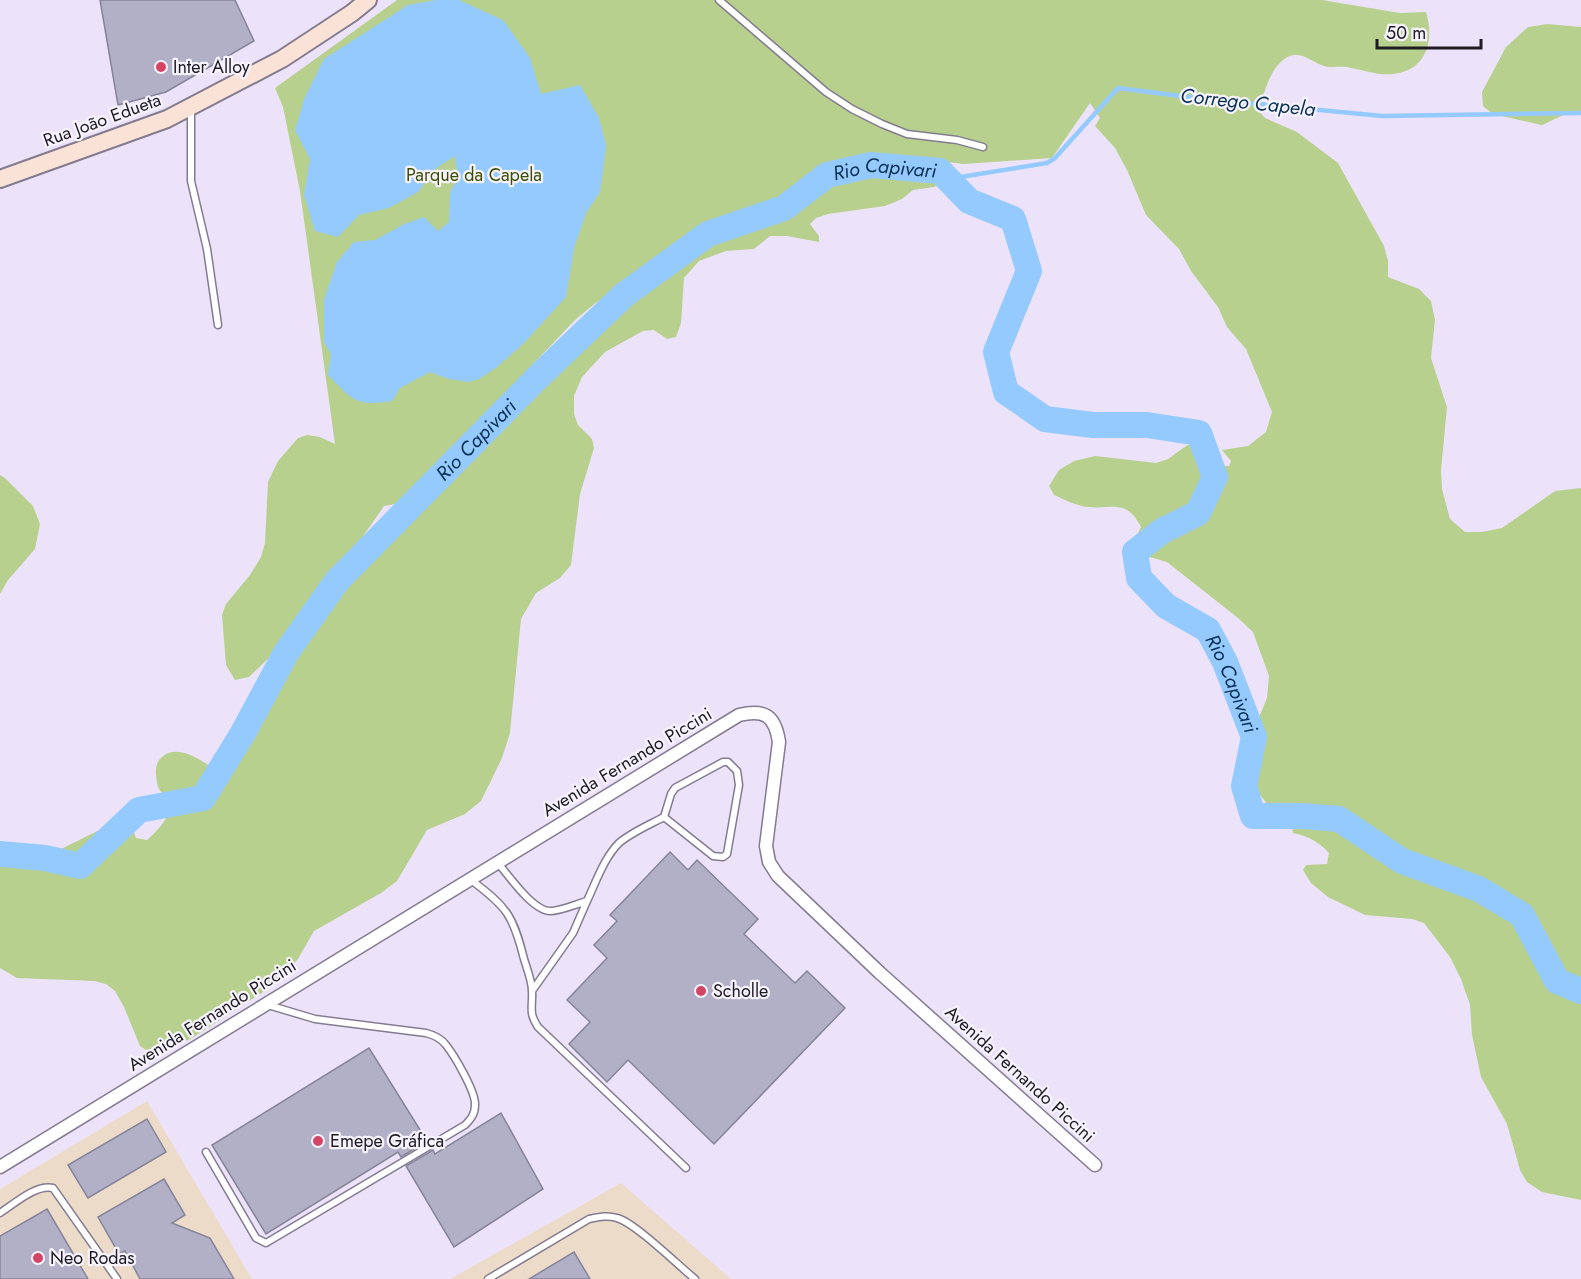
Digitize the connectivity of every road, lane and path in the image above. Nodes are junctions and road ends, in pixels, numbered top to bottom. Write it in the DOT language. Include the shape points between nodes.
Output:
graph roads {
  1 [pos="368,0"];
  2 [pos="719,0"];
  3 [pos="191,107"];
  4 [pos="983,147"];
  5 [pos="0,179"];
  6 [pos="218,325"];
  7 [pos="664,817"];
  8 [pos="498,863"];
  9 [pos="471,879"];
  10 [pos="587,901"];
  11 [pos="532,991"];
  12 [pos="265,1004"];
  13 [pos="206,1152"];
  14 [pos="1095,1165"];
  15 [pos="0,1167"];
  16 [pos="686,1168"];
  17 [pos="0,1213"];
  18 [pos="117,1279"];
  19 [pos="488,1279"];
  20 [pos="695,1279"];
  1 -- 3 [label="street, Rua João Edueta" via="282,58"];
  2 -- 4 [label="lane" via="826,92 852,109 907,134"];
  3 -- 5 [label="street, Rua João Edueta"];
  3 -- 6 [label="lane" via="191,181 207,249"];
  7 -- 7 [label="lane" via="671,794 681,784 723,762 737,771 739,784 729,850 723,857 713,856"];
  7 -- 10 [label="lane" via="618,845"];
  8 -- 9 [label="street, Avenida Fernando Piccini"];
  8 -- 10 [label="lane" via="542,909 549,911"];
  8 -- 14 [label="street, Avenida Fernando Piccini" via="739,715 754,711 768,716 777,726 779,742 766,846 769,862 778,876"];
  9 -- 11 [label="lane" via="499,901 510,916"];
  9 -- 12 [label="street, Avenida Fernando Piccini"];
  10 -- 11 [label="lane" via="573,933"];
  11 -- 16 [label="lane" via="530,1010 538,1027"];
  12 -- 13 [label="lane" via="315,1019 438,1037 446,1044 471,1089 476,1102 474,1115 465,1125 266,1243 256,1238"];
  12 -- 15 [label="street, Avenida Fernando Piccini"];
  17 -- 18 [label="lane" via="39,1189 53,1188"];
  19 -- 20 [label="lane" via="589,1219 603,1216 619,1218 633,1227"];
}
